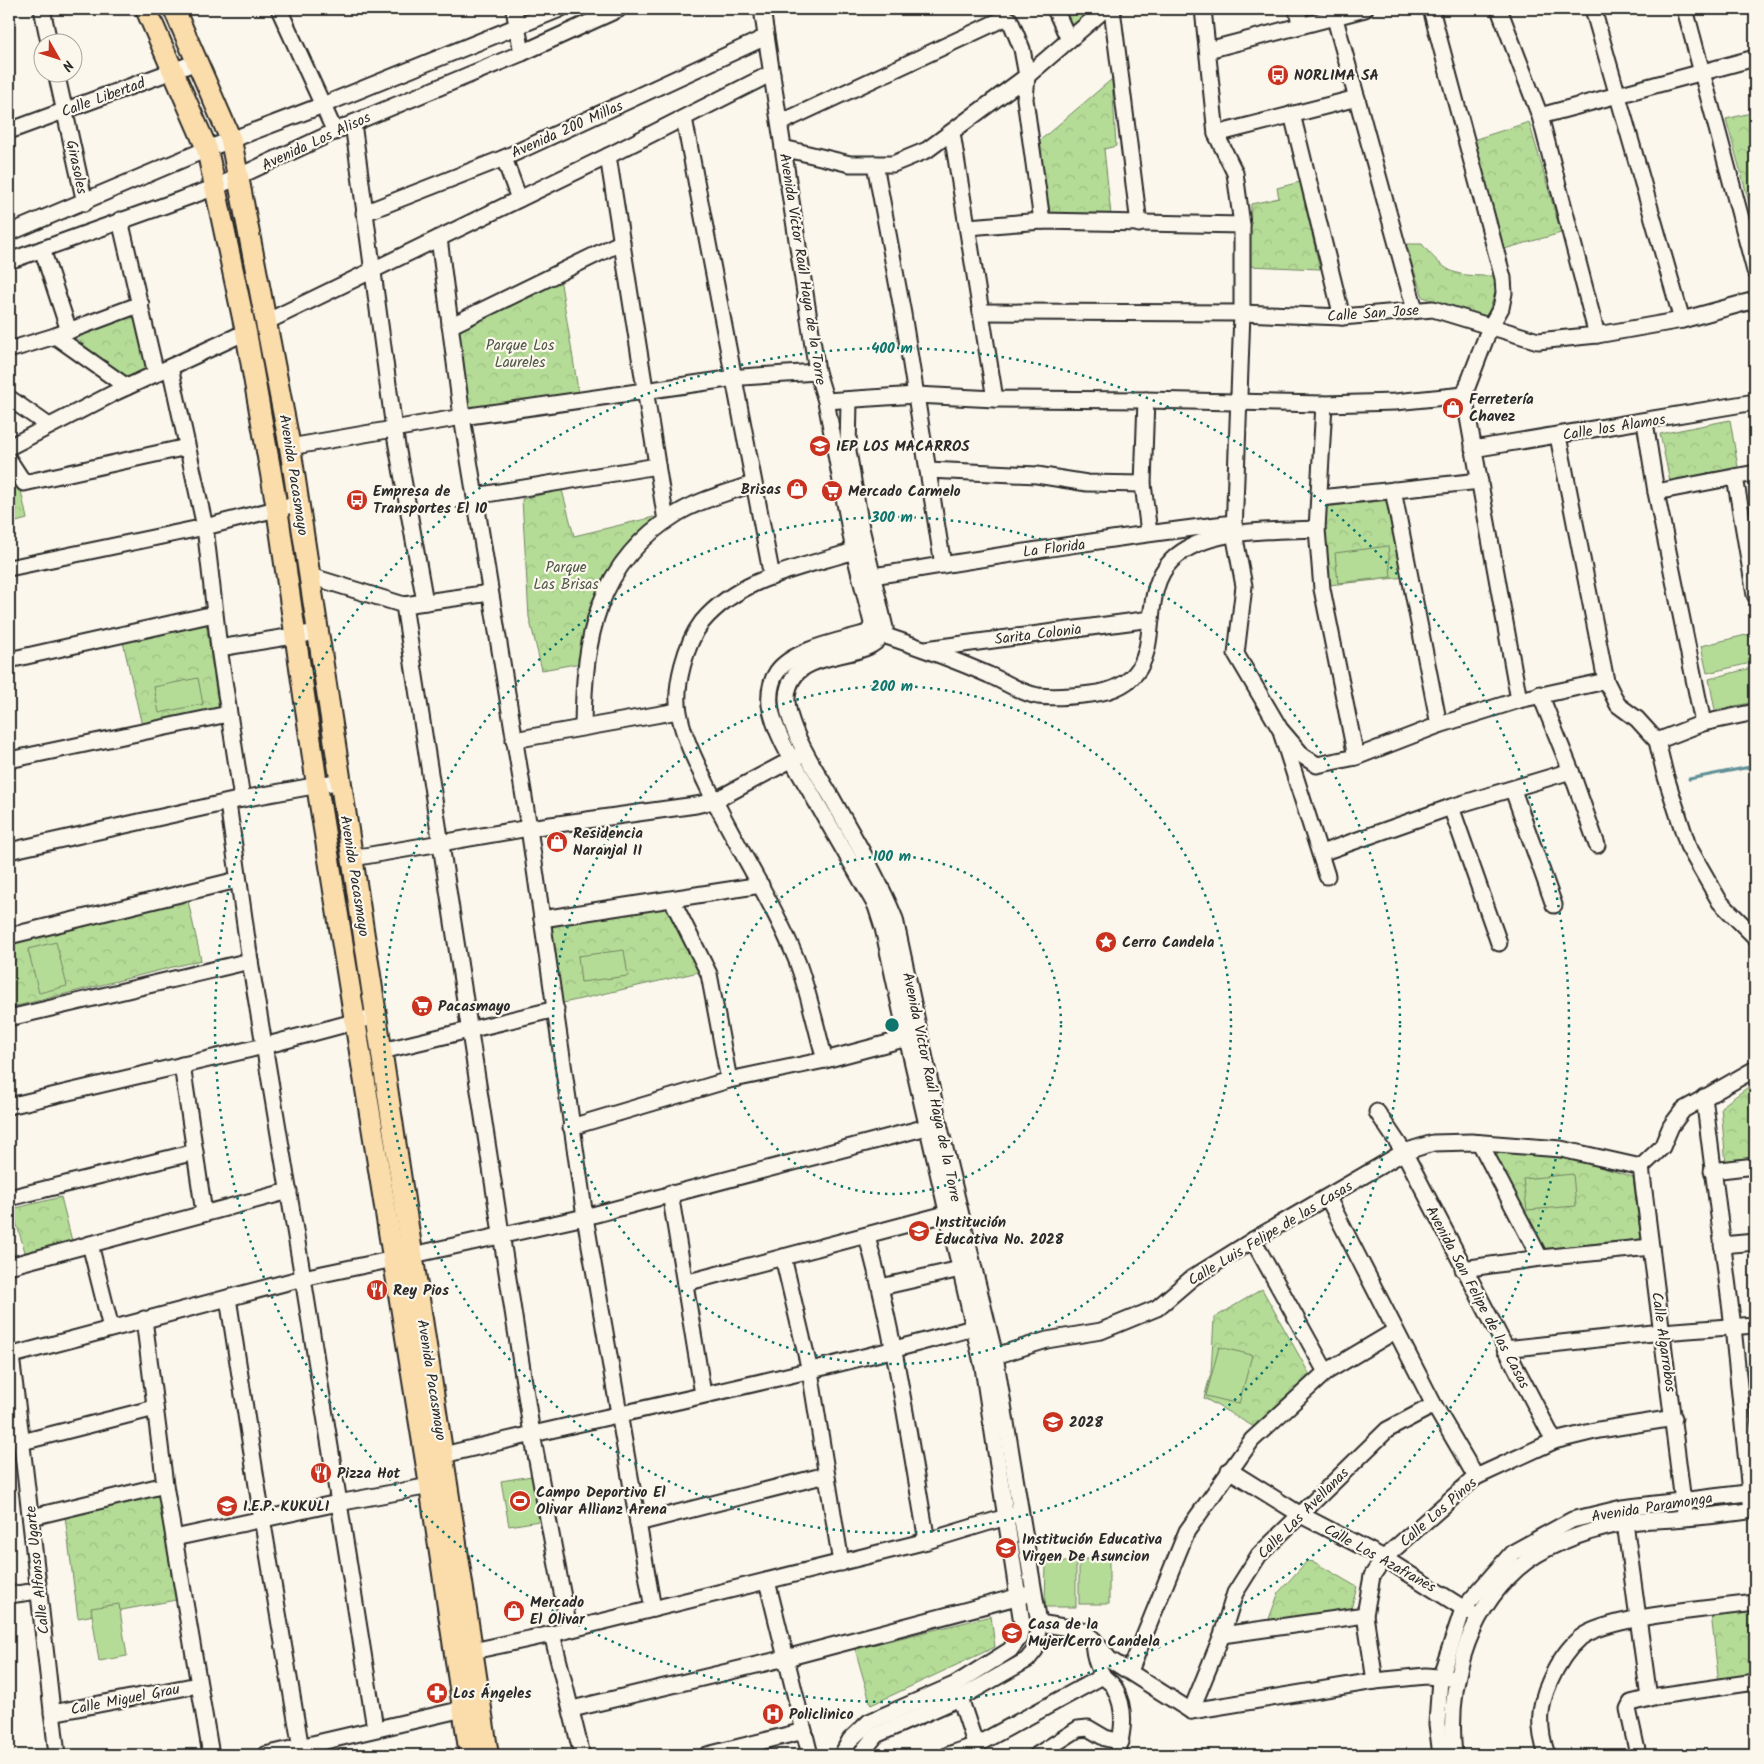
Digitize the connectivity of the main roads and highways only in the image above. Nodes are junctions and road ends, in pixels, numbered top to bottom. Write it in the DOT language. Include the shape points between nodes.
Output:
graph roads {
  1 [pos="146,9"];
  2 [pos="174,9"];
  3 [pos="403,1257"];
  4 [pos="472,1707"];
  5 [pos="470,1755"];
  6 [pos="488,1755"];
  1 -- 3 [label="main road, Avenida Pacasmayo" via="207,149 216,186 277,508 356,1022"];
  2 -- 3 [label="main road, Avenida Pacasmayo" via="231,140 290,447 382,1051"];
  3 -- 4 [label="main road, Avenida Pacasmayo" via="430,1486"];
  3 -- 4 [label="main road, Avenida Pacasmayo" via="443,1455 472,1651"];
  4 -- 5 [label="main road"];
  4 -- 6 [label="main road, Avenida Pacasmayo"];
}
